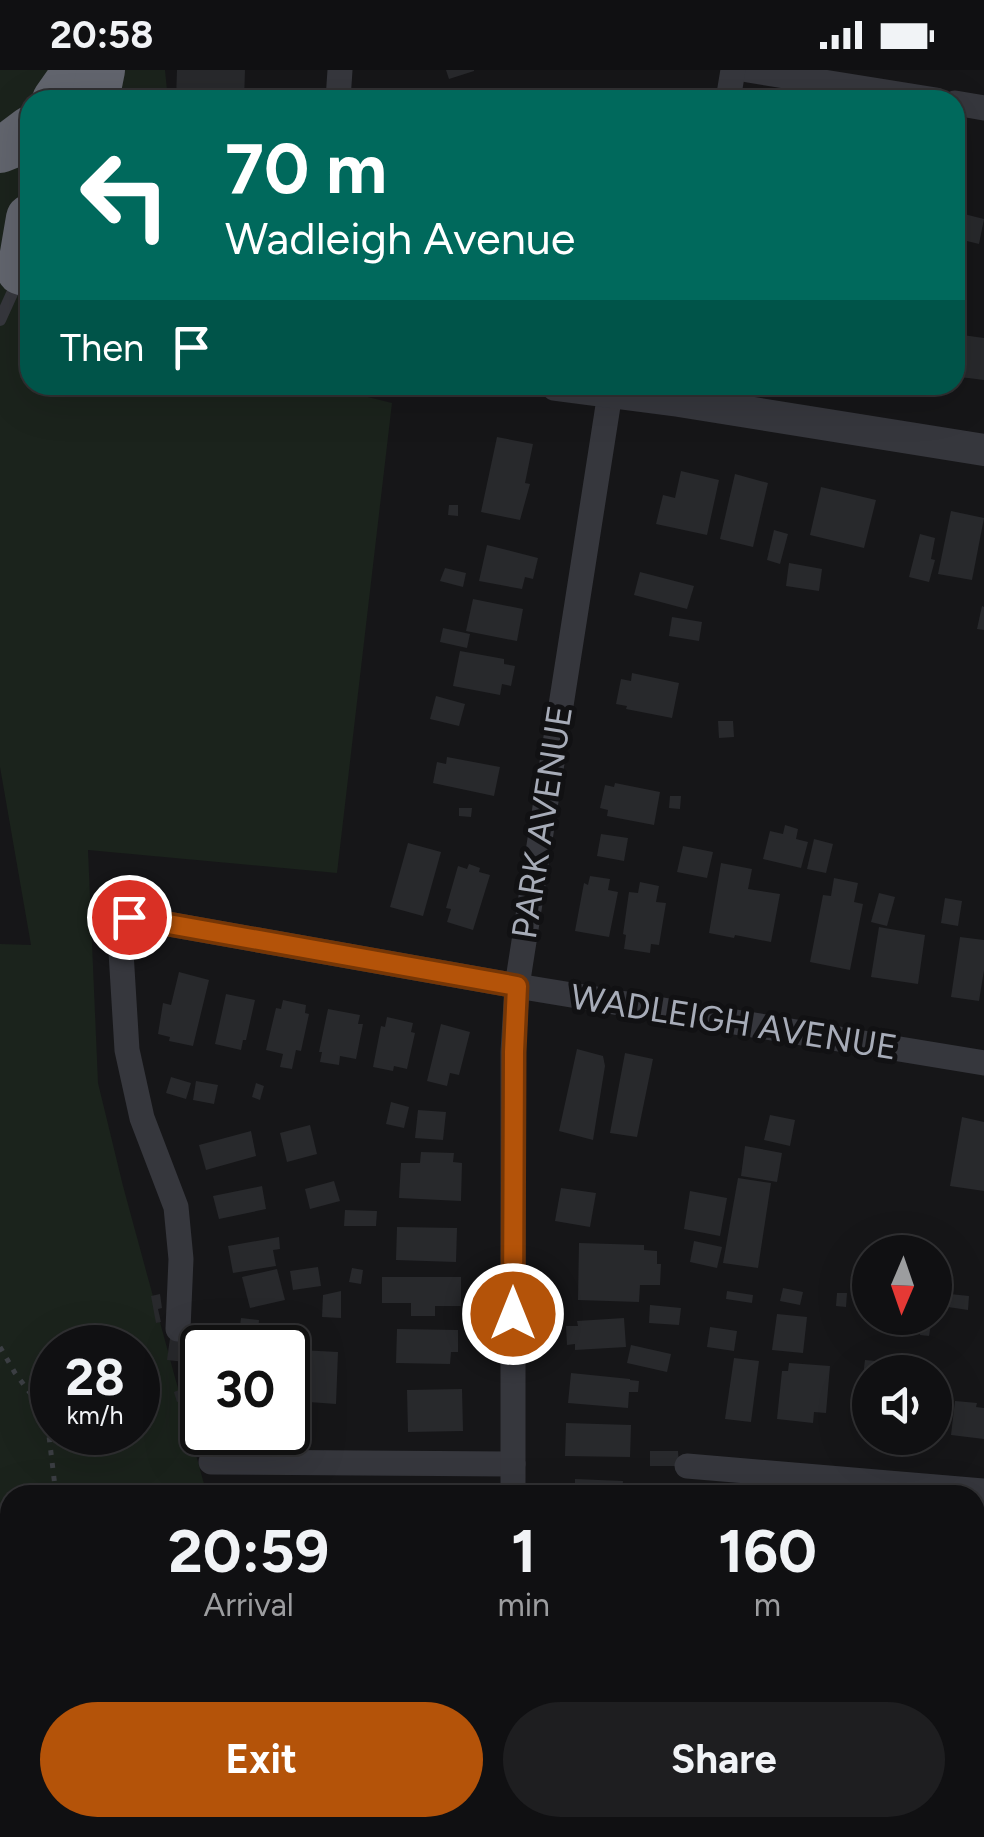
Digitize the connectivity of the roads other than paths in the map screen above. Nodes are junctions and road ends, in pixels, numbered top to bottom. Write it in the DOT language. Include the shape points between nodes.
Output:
graph roads {
  1 [pos="748,70"];
  2 [pos="873,90"];
  3 [pos="20,266"];
  4 [pos="0,320"];
  5 [pos="610,395"];
  6 [pos="691,395"];
  7 [pos="984,450"];
  8 [pos="517,986"];
  9 [pos="984,1063"];
  10 [pos="178,1329"];
  11 [pos="210,1462"];
  12 [pos="512,1464"];
  13 [pos="687,1466"];
  14 [pos="512,1485"];
  15 [pos="922,1485"];
  1 -- 2 [label="street"];
  3 -- 4 [label="lane"];
  5 -- 8 [label="street, PARK AVENUE"];
  6 -- 7 [label="street"];
  8 -- 9 [label="street, WADLEIGH AVENUE"];
  8 -- 10 [label="street, WADLEIGH AVENUE" via="129,917 121,952 127,1050 142,1118 176,1207"];
  8 -- 12 [label="street, PARK AVENUE"];
  11 -- 12 [label="street"];
  12 -- 14 [label="street, PARK AVENUE"];
  13 -- 15 [label="street"];
}
